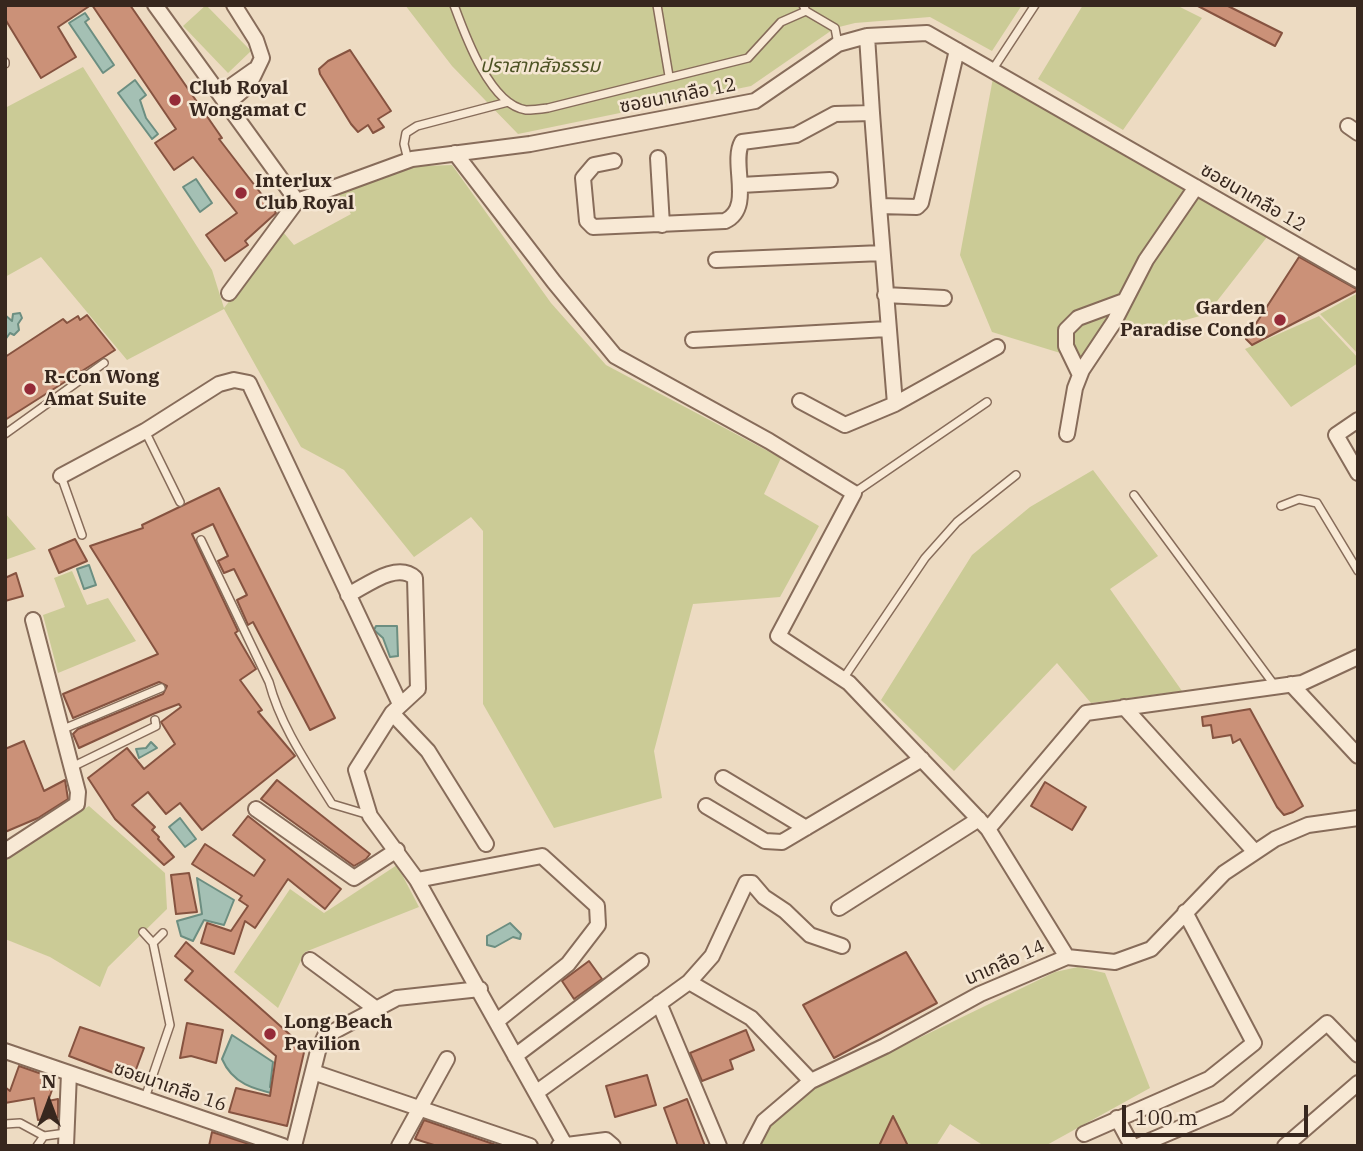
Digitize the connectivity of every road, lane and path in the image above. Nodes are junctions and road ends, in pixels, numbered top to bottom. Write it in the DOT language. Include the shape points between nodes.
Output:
graph roads {
  1 [pos="155,5"];
  2 [pos="234,5"];
  3 [pos="454,5"];
  4 [pos="657,5"];
  5 [pos="1035,5"];
  6 [pos="805,8"];
  7 [pos="867,36"];
  8 [pos="838,44"];
  9 [pos="957,50"];
  10 [pos="993,69"];
  11 [pos="670,76"];
  12 [pos="223,99"];
  13 [pos="508,102"];
  14 [pos="872,113"];
  15 [pos="455,153"];
  16 [pos="658,158"];
  17 [pos="408,160"];
  18 [pos="614,161"];
  19 [pos="830,180"];
  20 [pos="741,185"];
  21 [pos="1196,187"];
  22 [pos="297,201"];
  23 [pos="879,206"];
  24 [pos="662,225"];
  25 [pos="882,253"];
  26 [pos="716,260"];
  27 [pos="1358,280"];
  28 [pos="229,293"];
  29 [pos="885,295"];
  30 [pos="944,298"];
  31 [pos="1124,301"];
  32 [pos="887,329"];
  33 [pos="693,340"];
  34 [pos="997,347"];
  35 [pos="104,363"];
  36 [pos="1080,375"];
  37 [pos="800,401"];
  38 [pos="987,402"];
  39 [pos="895,404"];
  40 [pos="1358,420"];
  41 [pos="145,431"];
  42 [pos="5,434"];
  43 [pos="1067,434"];
  44 [pos="1358,472"];
  45 [pos="1016,475"];
  46 [pos="61,476"];
  47 [pos="854,493"];
  48 [pos="1134,495"];
  49 [pos="180,502"];
  50 [pos="1282,506"];
  51 [pos="82,535"];
  52 [pos="201,540"];
  53 [pos="1358,571"];
  54 [pos="348,595"];
  55 [pos="33,620"];
  56 [pos="1358,657"];
  57 [pos="843,679"];
  58 [pos="1291,684"];
  59 [pos="1275,687"];
  60 [pos="161,688"];
  61 [pos="1124,707"];
  62 [pos="396,709"];
  63 [pos="155,720"];
  64 [pos="60,730"];
  65 [pos="1358,756"];
  66 [pos="922,759"];
  67 [pos="71,767"];
  68 [pos="723,778"];
  69 [pos="706,806"];
  70 [pos="256,809"];
  71 [pos="370,816"];
  72 [pos="1358,818"];
  73 [pos="984,824"];
  74 [pos="806,828"];
  75 [pos="486,844"];
  76 [pos="397,850"];
  77 [pos="5,852"];
  78 [pos="1255,852"];
  79 [pos="416,880"];
  80 [pos="839,908"];
  81 [pos="1185,912"];
  82 [pos="143,932"];
  83 [pos="163,933"];
  84 [pos="153,943"];
  85 [pos="842,946"];
  86 [pos="1067,957"];
  87 [pos="310,960"];
  88 [pos="641,961"];
  89 [pos="689,982"];
  90 [pos="480,989"];
  91 [pos="659,1003"];
  92 [pos="376,1008"];
  93 [pos="497,1021"];
  94 [pos="5,1051"];
  95 [pos="1358,1055"];
  96 [pos="514,1056"];
  97 [pos="447,1059"];
  98 [pos="313,1072"];
  99 [pos="69,1073"];
  100 [pos="811,1081"];
  101 [pos="1358,1083"];
  102 [pos="537,1092"];
  103 [pos="145,1098"];
  104 [pos="420,1109"];
  105 [pos="1117,1118"];
  106 [pos="5,1124"];
  107 [pos="1084,1134"];
  108 [pos="44,1136"];
  109 [pos="66,1140"];
  110 [pos="562,1144"];
  111 [pos="37,1146"];
  112 [pos="283,1146"];
  113 [pos="294,1146"];
  114 [pos="399,1146"];
  115 [pos="530,1146"];
  116 [pos="613,1146"];
  117 [pos="719,1146"];
  118 [pos="751,1146"];
  119 [pos="1132,1146"];
  120 [pos="1138,1146"];
  121 [pos="1285,1146"];
  1 -- 12 [label="street"];
  2 -- 12 [label="street" via="262,58 249,85"];
  3 -- 13 [label="lane" via="476,58"];
  4 -- 11 [label="lane"];
  5 -- 10 [label="lane"];
  6 -- 8 [label="lane" via="835,28"];
  6 -- 11 [label="lane" via="781,22 748,58"];
  7 -- 8 [label="street, ซอยนาเกลือ 12"];
  7 -- 9 [label="street, ซอยนาเกลือ 12" via="927,33"];
  7 -- 14 [label="street"];
  8 -- 15 [label="street, ซอยนาเกลือ 12" via="755,101 530,144"];
  9 -- 10 [label="street, ซอยนาเกลือ 12"];
  9 -- 23 [label="street" via="921,203"];
  10 -- 21 [label="street, ซอยนาเกลือ 12"];
  11 -- 13 [label="lane" via="548,108 525,110"];
  12 -- 22 [label="street"];
  13 -- 17 [label="lane" via="417,126 406,133"];
  14 -- 20 [label="street" via="835,114 796,135 742,142"];
  14 -- 23 [label="street"];
  15 -- 17 [label="street, ซอยนาเกลือ 12"];
  15 -- 47 [label="street" via="615,356"];
  16 -- 24 [label="street"];
  17 -- 22 [label="street, ซอยนาเกลือ 12"];
  18 -- 24 [label="street" via="594,165 583,178 589,224 602,228"];
  19 -- 20 [label="street"];
  20 -- 24 [label="street" via="729,220"];
  21 -- 27 [label="street, ซอยนาเกลือ 12"];
  21 -- 31 [label="street"];
  22 -- 28 [label="street"];
  23 -- 25 [label="street"];
  25 -- 26 [label="street"];
  25 -- 29 [label="street"];
  29 -- 30 [label="street"];
  29 -- 32 [label="street"];
  31 -- 36 [label="street"];
  31 -- 36 [label="street" via="1078,318 1066,330 1066,346"];
  32 -- 33 [label="street"];
  32 -- 39 [label="street"];
  34 -- 39 [label="street"];
  35 -- 42 [label="lane"];
  36 -- 43 [label="street"];
  37 -- 39 [label="street" via="845,425"];
  38 -- 47 [label="lane"];
  40 -- 44 [label="street" via="1336,435"];
  41 -- 46 [label="street"];
  41 -- 49 [label="lane"];
  41 -- 54 [label="street" via="219,384 249,383"];
  45 -- 57 [label="lane" via="957,522 925,558"];
  46 -- 51 [label="lane"];
  47 -- 57 [label="street" via="778,636"];
  48 -- 59 [label="lane"];
  50 -- 53 [label="lane" via="1299,499 1317,503"];
  52 -- 71 [label="lane" via="270,682 276,708 313,773 332,804"];
  54 -- 62 [label="street"];
  54 -- 62 [label="street" via="388,574 415,578 419,684"];
  55 -- 64 [label="street"];
  56 -- 58 [label="street"];
  57 -- 66 [label="street"];
  58 -- 59 [label="street"];
  58 -- 65 [label="street"];
  59 -- 61 [label="street"];
  60 -- 64 [label="lane"];
  61 -- 73 [label="street" via="1086,713"];
  61 -- 78 [label="street"];
  62 -- 71 [label="street" via="356,770"];
  62 -- 75 [label="street"];
  63 -- 67 [label="lane" via="156,726"];
  64 -- 67 [label="street"];
  66 -- 73 [label="street"];
  66 -- 74 [label="street"];
  67 -- 77 [label="street" via="77,804"];
  68 -- 74 [label="street"];
  69 -- 74 [label="street" via="773,844"];
  70 -- 76 [label="street" via="354,878"];
  71 -- 76 [label="street"];
  72 -- 78 [label="street, นาเกลือ 14" via="1308,825"];
  73 -- 80 [label="street"];
  73 -- 86 [label="street"];
  76 -- 79 [label="street"];
  78 -- 81 [label="street, นาเกลือ 14" via="1224,873"];
  79 -- 90 [label="street"];
  79 -- 93 [label="street" via="542,856 597,906 598,926 568,964"];
  81 -- 86 [label="street, นาเกลือ 14" via="1151,949 1115,962"];
  81 -- 105 [label="street" via="1254,1043 1209,1079"];
  82 -- 84 [label="lane"];
  83 -- 84 [label="lane"];
  84 -- 103 [label="lane" via="170,1024"];
  85 -- 89 [label="street" via="810,935 749,882 712,956"];
  86 -- 100 [label="street, นาเกลือ 14" via="980,994"];
  87 -- 92 [label="street"];
  88 -- 96 [label="street"];
  89 -- 91 [label="street"];
  89 -- 100 [label="street" via="751,1018"];
  90 -- 92 [label="street" via="397,998"];
  90 -- 93 [label="street"];
  91 -- 102 [label="street"];
  91 -- 117 [label="street"];
  92 -- 98 [label="street" via="325,1036"];
  93 -- 96 [label="street"];
  94 -- 99 [label="street, ซอยนาเกลือ 16"];
  95 -- 120 [label="street" via="1327,1023 1227,1108"];
  96 -- 102 [label="street"];
  97 -- 104 [label="street"];
  98 -- 104 [label="street"];
  98 -- 113 [label="street"];
  99 -- 103 [label="street, ซอยนาเกลือ 16"];
  99 -- 109 [label="street"];
  100 -- 118 [label="street, นาเกลือ 14" via="764,1121"];
  101 -- 121 [label="street"];
  102 -- 110 [label="street"];
  103 -- 112 [label="street, ซอยนาเกลือ 16"];
  104 -- 114 [label="street"];
  104 -- 115 [label="street"];
  105 -- 107 [label="street"];
  105 -- 119 [label="street"];
  106 -- 108 [label="lane" via="20,1123"];
  108 -- 109 [label="lane"];
  108 -- 111 [label="lane"];
  110 -- 116 [label="street" via="606,1140"];
}
